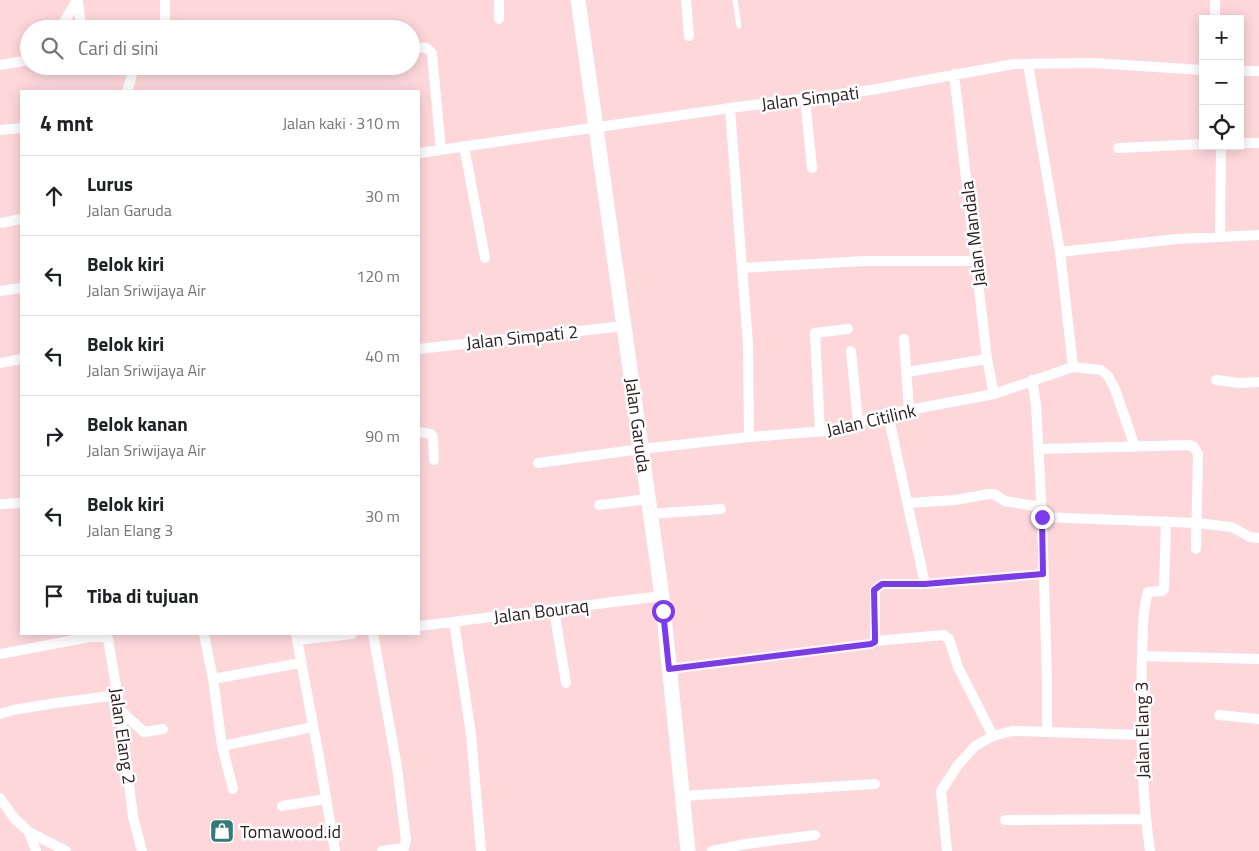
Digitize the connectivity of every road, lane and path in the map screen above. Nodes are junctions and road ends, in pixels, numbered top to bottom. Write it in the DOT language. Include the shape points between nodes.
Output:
graph roads {
  1 [pos="77,0"];
  2 [pos="165,0"];
  3 [pos="499,0"];
  4 [pos="578,0"];
  5 [pos="686,0"];
  6 [pos="735,0"];
  7 [pos="1215,0"];
  8 [pos="1215,15"];
  9 [pos="499,19"];
  10 [pos="65,20"];
  11 [pos="80,20"];
  12 [pos="166,20"];
  13 [pos="739,26"];
  14 [pos="689,36"];
  15 [pos="420,48"];
  16 [pos="20,62"];
  17 [pos="1028,64"];
  18 [pos="0,65"];
  19 [pos="1199,70"];
  20 [pos="1244,71"];
  21 [pos="1259,71"];
  22 [pos="954,74"];
  23 [pos="131,75"];
  24 [pos="127,90"];
  25 [pos="805,99"];
  26 [pos="730,108"];
  27 [pos="597,127"];
  28 [pos="20,128"];
  29 [pos="0,130"];
  30 [pos="1244,143"];
  31 [pos="1199,144"];
  32 [pos="1259,144"];
  33 [pos="464,146"];
  34 [pos="1118,148"];
  35 [pos="441,150"];
  36 [pos="1221,150"];
  37 [pos="420,153"];
  38 [pos="812,168"];
  39 [pos="20,219"];
  40 [pos="0,223"];
  41 [pos="1259,235"];
  42 [pos="1220,237"];
  43 [pos="1060,252"];
  44 [pos="485,258"];
  45 [pos="976,261"];
  46 [pos="742,268"];
  47 [pos="20,288"];
  48 [pos="0,290"];
  49 [pos="624,326"];
  50 [pos="848,329"];
  51 [pos="904,339"];
  52 [pos="420,349"];
  53 [pos="851,352"];
  54 [pos="20,359"];
  55 [pos="988,359"];
  56 [pos="0,363"];
  57 [pos="1073,367"];
  58 [pos="907,372"];
  59 [pos="1032,380"];
  60 [pos="1216,380"];
  61 [pos="1259,382"];
  62 [pos="994,394"];
  63 [pos="909,410"];
  64 [pos="888,414"];
  65 [pos="858,422"];
  66 [pos="420,432"];
  67 [pos="820,432"];
  68 [pos="749,437"];
  69 [pos="1135,447"];
  70 [pos="641,449"];
  71 [pos="1039,449"];
  72 [pos="434,460"];
  73 [pos="538,463"];
  74 [pos="20,503"];
  75 [pos="908,503"];
  76 [pos="0,504"];
  77 [pos="600,505"];
  78 [pos="649,507"];
  79 [pos="721,509"];
  80 [pos="1042,512"];
  81 [pos="1166,521"];
  82 [pos="1197,523"];
  83 [pos="1259,538"];
  84 [pos="1196,549"];
  85 [pos="1043,574"];
  86 [pos="925,584"];
  87 [pos="662,596"];
  88 [pos="554,610"];
  89 [pos="454,622"];
  90 [pos="420,626"];
  91 [pos="204,635"];
  92 [pos="333,635"];
  93 [pos="373,635"];
  94 [pos="67,637"];
  95 [pos="296,637"];
  96 [pos="875,642"];
  97 [pos="0,654"];
  98 [pos="1142,656"];
  99 [pos="1259,659"];
  100 [pos="300,663"];
  101 [pos="669,669"];
  102 [pos="213,678"];
  103 [pos="566,683"];
  104 [pos="118,695"];
  105 [pos="120,710"];
  106 [pos="0,714"];
  107 [pos="1219,715"];
  108 [pos="1259,719"];
  109 [pos="313,727"];
  110 [pos="163,729"];
  111 [pos="1047,732"];
  112 [pos="1143,735"];
  113 [pos="993,736"];
  114 [pos="222,746"];
  115 [pos="875,784"];
  116 [pos="233,789"];
  117 [pos="682,796"];
  118 [pos="0,798"];
  119 [pos="326,799"];
  120 [pos="282,806"];
  121 [pos="1145,819"];
  122 [pos="1006,820"];
  123 [pos="29,832"];
  124 [pos="815,835"];
  125 [pos="36,851"];
  126 [pos="66,851"];
  127 [pos="142,851"];
  128 [pos="335,851"];
  129 [pos="382,851"];
  130 [pos="481,851"];
  131 [pos="688,851"];
  132 [pos="712,851"];
  133 [pos="947,851"];
  134 [pos="1150,851"];
  1 -- 10 [label="street"];
  1 -- 11 [label="street"];
  2 -- 12 [label="street"];
  3 -- 9 [label="street"];
  4 -- 27 [label="street, Jalan Garuda"];
  5 -- 14 [label="street"];
  6 -- 13 [label="lane"];
  7 -- 8 [label="street"];
  15 -- 35 [label="street" via="426,47 432,54"];
  16 -- 18 [label="street"];
  17 -- 19 [label="street, Jalan Simpati" via="1093,63"];
  17 -- 22 [label="street, Jalan Simpati"];
  17 -- 43 [label="street"];
  20 -- 21 [label="street"];
  22 -- 25 [label="street, Jalan Simpati"];
  22 -- 45 [label="street, Jalan Mandala"];
  23 -- 24 [label="street"];
  25 -- 26 [label="street, Jalan Simpati"];
  25 -- 38 [label="street"];
  26 -- 27 [label="street, Jalan Simpati"];
  26 -- 46 [label="street"];
  27 -- 33 [label="street, Jalan Simpati"];
  27 -- 49 [label="street, Jalan Garuda"];
  28 -- 29 [label="street"];
  30 -- 32 [label="street"];
  31 -- 34 [label="street"];
  33 -- 35 [label="street, Jalan Simpati"];
  33 -- 44 [label="street"];
  35 -- 37 [label="street, Jalan Simpati"];
  36 -- 42 [label="street"];
  39 -- 40 [label="street"];
  41 -- 42 [label="street"];
  42 -- 43 [label="street"];
  43 -- 57 [label="street"];
  45 -- 46 [label="street" via="865,261"];
  45 -- 55 [label="street, Jalan Mandala"];
  46 -- 68 [label="street" via="748,343"];
  47 -- 48 [label="street"];
  49 -- 52 [label="street, Jalan Simpati 2"];
  49 -- 70 [label="street, Jalan Garuda"];
  50 -- 67 [label="street" via="815,333"];
  51 -- 58 [label="street"];
  53 -- 65 [label="street"];
  54 -- 56 [label="street"];
  55 -- 58 [label="street"];
  55 -- 62 [label="street, Jalan Mandala"];
  57 -- 59 [label="street, Jalan Citilink"];
  57 -- 69 [label="street, Jalan Citilink" via="1101,370 1108,376"];
  58 -- 63 [label="street"];
  59 -- 62 [label="street, Jalan Citilink"];
  59 -- 71 [label="street"];
  60 -- 61 [label="street"];
  62 -- 63 [label="street, Jalan Citilink"];
  63 -- 64 [label="street, Jalan Citilink"];
  64 -- 65 [label="street, Jalan Citilink"];
  64 -- 75 [label="street"];
  65 -- 67 [label="street, Jalan Citilink" via="850,429"];
  66 -- 72 [label="street" via="433,437"];
  67 -- 68 [label="street, Jalan Citilink"];
  68 -- 70 [label="street, Jalan Citilink"];
  69 -- 71 [label="street"];
  69 -- 82 [label="street" via="1189,445 1197,450"];
  70 -- 73 [label="street, Jalan Citilink"];
  70 -- 78 [label="street, Jalan Garuda"];
  71 -- 80 [label="street"];
  74 -- 76 [label="street"];
  75 -- 80 [label="street" via="994,494 1005,502"];
  75 -- 86 [label="street"];
  77 -- 78 [label="street"];
  78 -- 79 [label="street"];
  78 -- 87 [label="street, Jalan Garuda"];
  80 -- 81 [label="street"];
  80 -- 85 [label="street"];
  81 -- 82 [label="street"];
  81 -- 98 [label="street, Jalan Elang 3" via="1164,589 1148,592"];
  82 -- 83 [label="street" via="1232,527"];
  82 -- 84 [label="street"];
  85 -- 86 [label="street"];
  85 -- 111 [label="street"];
  86 -- 96 [label="street" via="882,584 874,590"];
  87 -- 88 [label="street, Jalan Bouraq"];
  87 -- 101 [label="street, Jalan Garuda"];
  88 -- 89 [label="street, Jalan Bouraq"];
  88 -- 103 [label="street"];
  89 -- 90 [label="street, Jalan Bouraq"];
  89 -- 130 [label="street" via="471,734"];
  91 -- 102 [label="street"];
  92 -- 95 [label="street"];
  93 -- 129 [label="street" via="406,840 404,848"];
  94 -- 97 [label="street"];
  94 -- 104 [label="street, Jalan Elang 2" via="108,639"];
  95 -- 100 [label="street"];
  96 -- 101 [label="street"];
  96 -- 113 [label="street" via="944,635"];
  98 -- 99 [label="street"];
  98 -- 112 [label="street, Jalan Elang 3"];
  100 -- 102 [label="street"];
  100 -- 109 [label="street"];
  101 -- 117 [label="street, Jalan Garuda"];
  102 -- 114 [label="street"];
  104 -- 105 [label="street, Jalan Elang 2"];
  104 -- 106 [label="street"];
  105 -- 110 [label="street" via="144,732"];
  105 -- 127 [label="street, Jalan Elang 2" via="133,817"];
  107 -- 108 [label="street"];
  109 -- 114 [label="street"];
  109 -- 119 [label="street"];
  111 -- 112 [label="street"];
  111 -- 113 [label="street" via="1012,731"];
  112 -- 121 [label="street, Jalan Elang 3"];
  113 -- 133 [label="street" via="975,746 941,791"];
  114 -- 116 [label="street"];
  115 -- 117 [label="street"];
  117 -- 131 [label="street, Jalan Garuda"];
  118 -- 123 [label="street"];
  119 -- 120 [label="street"];
  119 -- 128 [label="street"];
  121 -- 122 [label="street"];
  121 -- 134 [label="street, Jalan Elang 3"];
  123 -- 125 [label="street"];
  123 -- 126 [label="street"];
  124 -- 132 [label="street"];
}
